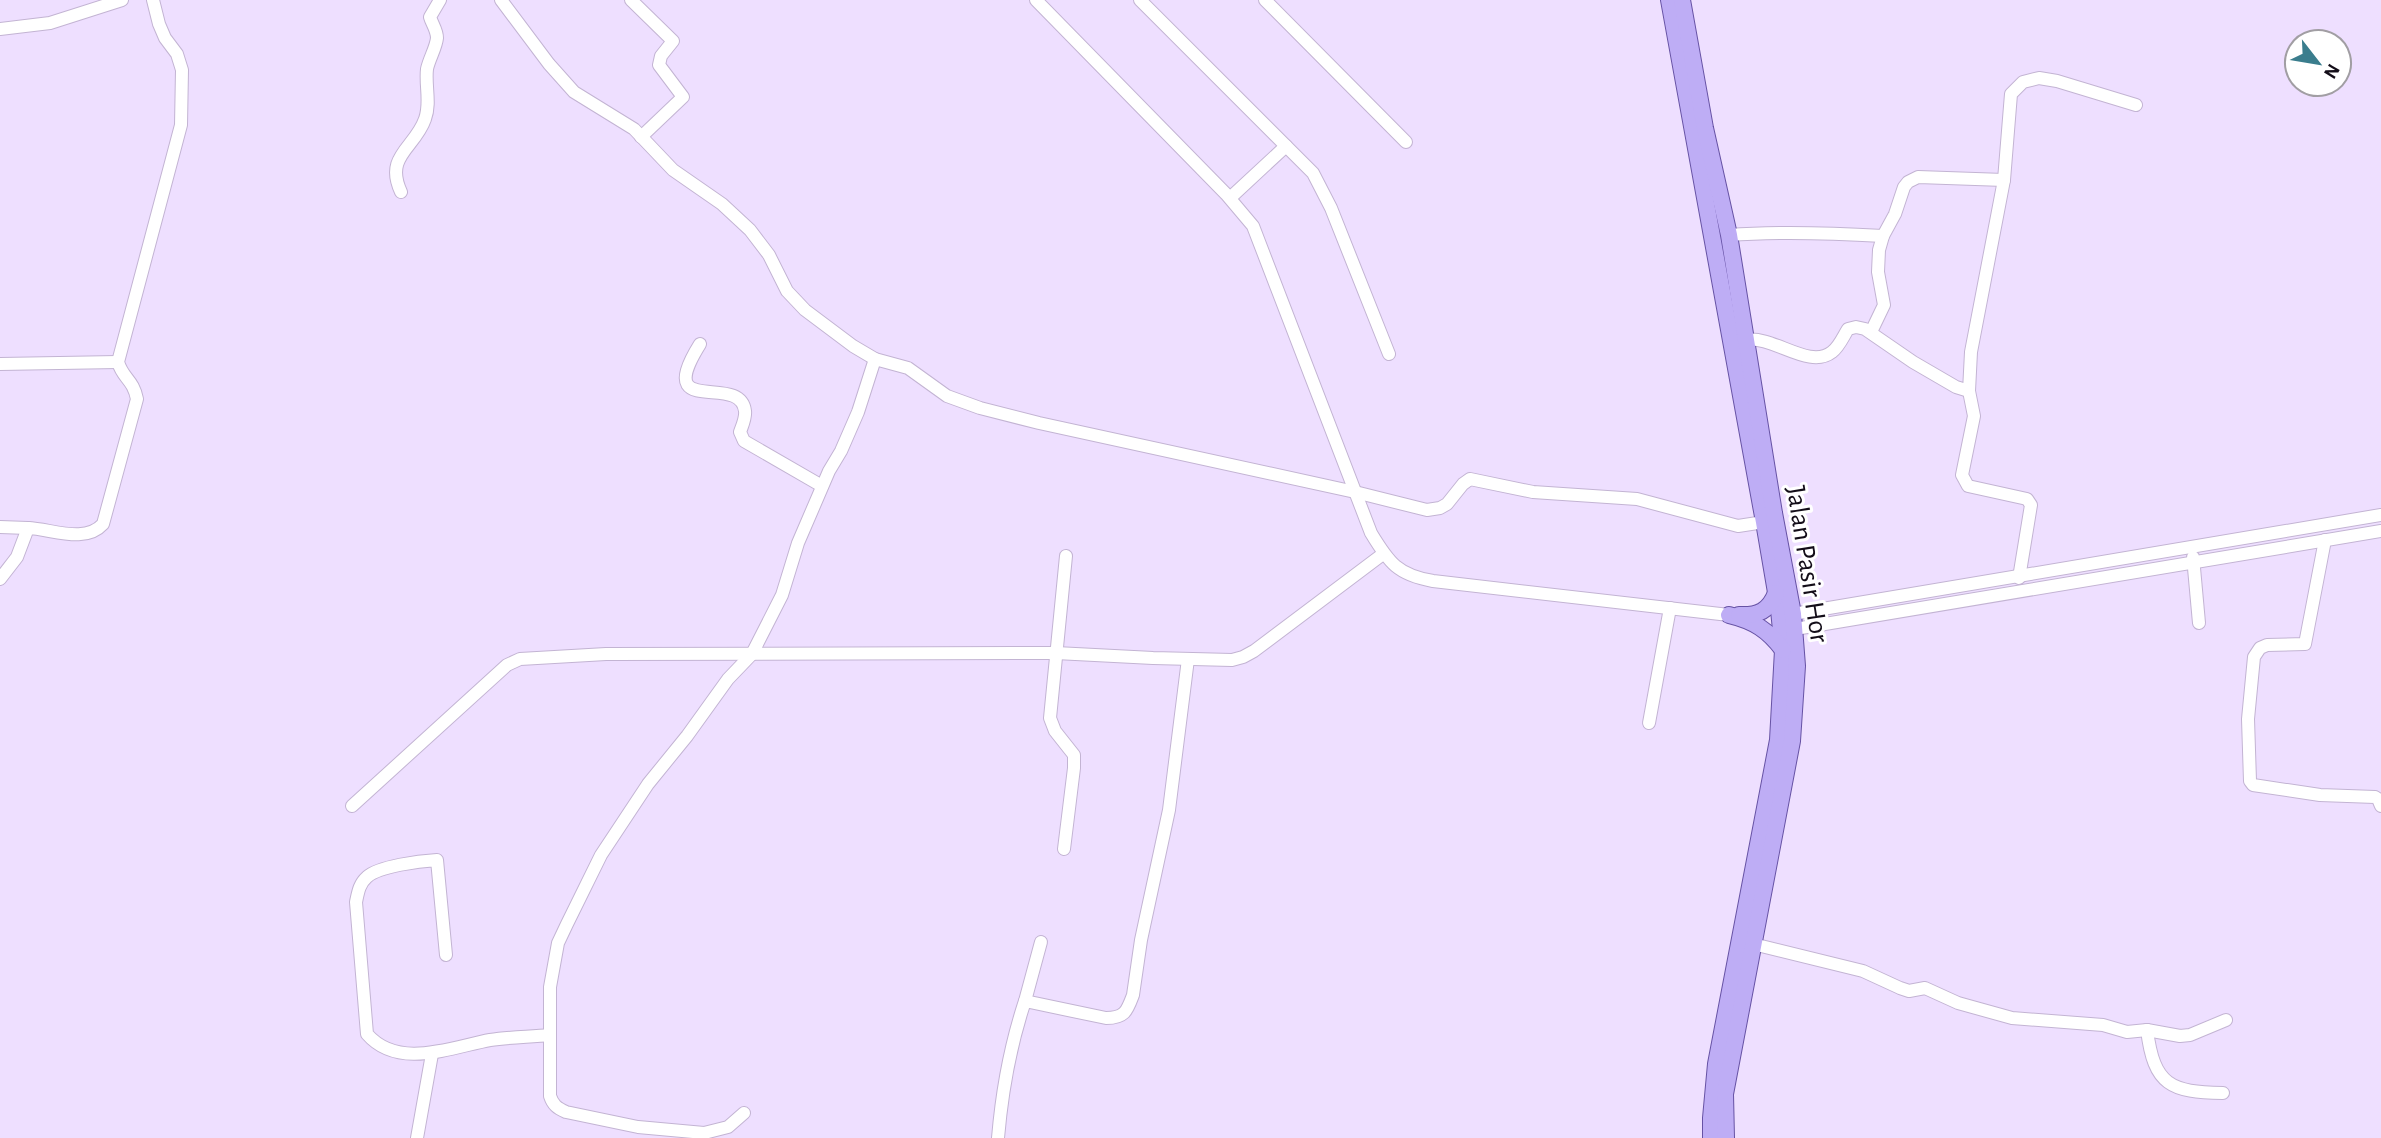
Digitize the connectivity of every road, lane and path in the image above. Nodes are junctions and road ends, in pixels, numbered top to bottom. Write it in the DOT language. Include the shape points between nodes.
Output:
graph roads {
  1 [pos="122,0"];
  2 [pos="153,0"];
  3 [pos="440,0"];
  4 [pos="501,0"];
  5 [pos="631,0"];
  6 [pos="1036,0"];
  7 [pos="1140,0"];
  8 [pos="1265,0"];
  9 [pos="1669,0"];
  10 [pos="1682,0"];
  11 [pos="90,5"];
  12 [pos="0,29"];
  13 [pos="2136,105"];
  14 [pos="641,137"];
  15 [pos="1406,142"];
  16 [pos="1286,146"];
  17 [pos="2004,180"];
  18 [pos="401,192"];
  19 [pos="1230,198"];
  20 [pos="1729,235"];
  21 [pos="1883,236"];
  22 [pos="1871,332"];
  23 [pos="1746,340"];
  24 [pos="700,344"];
  25 [pos="1389,354"];
  26 [pos="875,359"];
  27 [pos="118,362"];
  28 [pos="0,364"];
  29 [pos="1969,391"];
  30 [pos="822,486"];
  31 [pos="1355,492"];
  32 [pos="2381,515"];
  33 [pos="1764,522"];
  34 [pos="0,527"];
  35 [pos="28,528"];
  36 [pos="2381,531"];
  37 [pos="2325,540"];
  38 [pos="2192,548"];
  39 [pos="1383,554"];
  40 [pos="1066,556"];
  41 [pos="2194,562"];
  42 [pos="2019,578"];
  43 [pos="0,579"];
  44 [pos="1776,593"];
  45 [pos="1670,608"];
  46 [pos="1729,615"];
  47 [pos="1794,622"];
  48 [pos="2199,623"];
  49 [pos="1783,650"];
  50 [pos="1056,653"];
  51 [pos="752,654"];
  52 [pos="1188,659"];
  53 [pos="1649,723"];
  54 [pos="352,806"];
  55 [pos="2381,806"];
  56 [pos="1064,849"];
  57 [pos="1041,942"];
  58 [pos="1753,944"];
  59 [pos="446,955"];
  60 [pos="1025,1001"];
  61 [pos="2226,1020"];
  62 [pos="2147,1030"];
  63 [pos="550,1035"];
  64 [pos="432,1054"];
  65 [pos="2224,1093"];
  66 [pos="744,1113"];
  67 [pos="623,1124"];
  68 [pos="417,1138"];
  69 [pos="621,1138"];
  70 [pos="998,1138"];
  71 [pos="1712,1138"];
  72 [pos="1726,1138"];
  1 -- 11 [label="street"];
  2 -- 27 [label="street" via="162,31 182,70 181,125"];
  3 -- 18 [label="street" via="430,17 437,39 427,70 427,115 395,167"];
  4 -- 14 [label="street" via="574,92"];
  5 -- 14 [label="street" via="673,41 659,65 683,97"];
  6 -- 19 [label="street"];
  7 -- 16 [label="street"];
  8 -- 15 [label="street"];
  9 -- 33 [label="main road, Jalan Pasir Hor"];
  10 -- 20 [label="main road, Jalan Pasir Hor"];
  11 -- 12 [label="street" via="50,23"];
  13 -- 17 [label="street" via="2057,81 2039,78 2023,82 2011,94"];
  14 -- 26 [label="street" via="673,170 750,230 793,299"];
  16 -- 19 [label="street"];
  16 -- 25 [label="street" via="1313,173 1331,208"];
  17 -- 21 [label="street" via="1912,179 1904,187"];
  17 -- 29 [label="street" via="1971,352"];
  19 -- 31 [label="street" via="1253,226"];
  20 -- 21 [label="street"];
  20 -- 23 [label="main road, Jalan Pasir Hor"];
  21 -- 22 [label="street" via="1878,272 1884,305"];
  22 -- 23 [label="street" via="1848,329 1831,354 1821,357"];
  22 -- 29 [label="street" via="1923,368"];
  23 -- 47 [label="main road, Jalan Pasir Hor"];
  24 -- 30 [label="street" via="685,374 690,388 740,400 746,415 740,432 744,441"];
  26 -- 30 [label="street" via="858,412"];
  26 -- 31 [label="street" via="908,368 935,389 980,408"];
  27 -- 28 [label="street"];
  27 -- 35 [label="street" via="135,386 137,399 103,524 86,535"];
  29 -- 42 [label="street" via="1974,416 1963,480 1968,486 2027,499 2031,505"];
  30 -- 51 [label="street" via="782,595"];
  31 -- 33 [label="street" via="1427,510 1447,504 1470,479 1533,492 1637,499 1731,524"];
  31 -- 39 [label="street"];
  32 -- 38 [label="street"];
  33 -- 44 [label="main road, Jalan Pasir Hor"];
  34 -- 35 [label="street"];
  35 -- 43 [label="street" via="17,557"];
  36 -- 37 [label="street"];
  37 -- 41 [label="street"];
  37 -- 55 [label="street" via="2305,644 2267,645 2254,657 2248,719 2250,781 2320,795 2375,797"];
  38 -- 41 [label="street"];
  38 -- 42 [label="street"];
  39 -- 45 [label="street" via="1400,570 1425,580"];
  39 -- 52 [label="street" via="1243,657"];
  40 -- 50 [label="street"];
  41 -- 47 [label="street"];
  41 -- 48 [label="street"];
  42 -- 47 [label="street"];
  44 -- 46 [label="main road" via="1762,612"];
  44 -- 49 [label="main road, Jalan Pasir Hor"];
  45 -- 46 [label="street"];
  45 -- 53 [label="street"];
  46 -- 49 [label="main road" via="1758,625"];
  47 -- 58 [label="main road, Jalan Pasir Hor" via="1797,690 1793,741"];
  49 -- 71 [label="main road, Jalan Pasir Hor" via="1778,740 1716,1064"];
  50 -- 51 [label="street"];
  50 -- 52 [label="street"];
  50 -- 56 [label="street" via="1050,718 1074,755"];
  51 -- 54 [label="street" via="520,659"];
  51 -- 63 [label="street" via="648,784 588,878 558,943 550,986"];
  52 -- 60 [label="street" via="1169,810 1130,1004 1117,1018 1106,1018"];
  57 -- 60 [label="street"];
  58 -- 62 [label="street" via="1864,971 1909,991 1925,988 2012,1018 2104,1025 2127,1032"];
  58 -- 72 [label="main road, Jalan Pasir Hor" via="1725,1094"];
  59 -- 64 [label="street" via="437,860 379,870 367,877 358,888 356,902 367,1034 392,1051"];
  60 -- 70 [label="street" via="1002,1089"];
  61 -- 62 [label="street" via="2190,1035"];
  62 -- 65 [label="street" via="2155,1069 2169,1083 2187,1092"];
  63 -- 64 [label="street" via="491,1040"];
  63 -- 67 [label="street" via="553,1104 566,1112"];
  64 -- 68 [label="street"];
  66 -- 67 [label="street" via="728,1126 704,1133"];
  67 -- 69 [label="street"];
}
